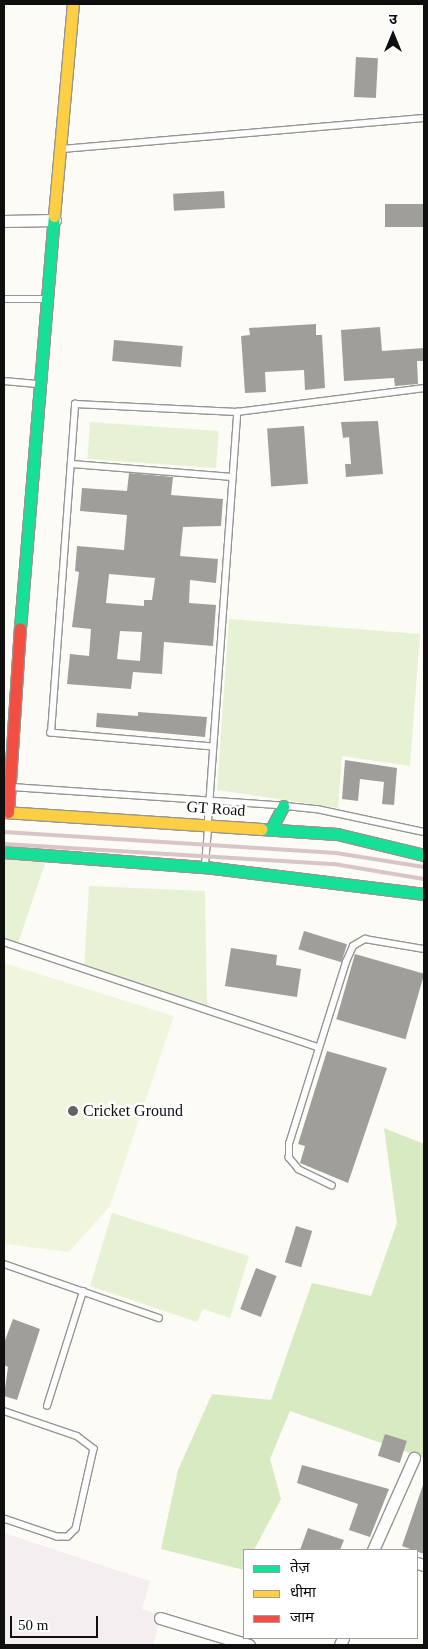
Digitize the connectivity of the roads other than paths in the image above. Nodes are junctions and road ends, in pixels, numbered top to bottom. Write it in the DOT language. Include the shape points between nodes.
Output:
graph roads {
  1 [pos="73,4"];
  2 [pos="424,118"];
  3 [pos="62,149"];
  4 [pos="55,220"];
  5 [pos="4,221"];
  6 [pos="4,299"];
  7 [pos="47,299"];
  8 [pos="4,381"];
  9 [pos="39,384"];
  10 [pos="424,388"];
  11 [pos="237,412"];
  12 [pos="72,464"];
  13 [pos="232,477"];
  14 [pos="213,748"];
  15 [pos="7,786"];
  16 [pos="210,800"];
  17 [pos="283,806"];
  18 [pos="6,812"];
  19 [pos="208,824"];
  20 [pos="271,829"];
  21 [pos="424,832"];
  22 [pos="4,852"];
  23 [pos="424,855"];
  24 [pos="205,867"];
  25 [pos="424,894"];
  26 [pos="4,942"];
  27 [pos="424,949"];
  28 [pos="318,1046"];
  29 [pos="332,1186"];
  30 [pos="4,1264"];
  31 [pos="83,1292"];
  32 [pos="159,1318"];
  33 [pos="48,1406"];
  34 [pos="4,1411"];
  35 [pos="414,1458"];
  36 [pos="4,1519"];
  37 [pos="374,1549"];
  38 [pos="160,1618"];
  39 [pos="249,1645"];
  1 -- 3 [label="main road"];
  2 -- 3 [label="lane"];
  3 -- 4 [label="main road"];
  4 -- 5 [label="street"];
  4 -- 7 [label="main road"];
  6 -- 7 [label="lane"];
  7 -- 9 [label="main road"];
  8 -- 9 [label="lane"];
  9 -- 15 [label="main road"];
  10 -- 11 [label="lane"];
  11 -- 12 [label="lane" via="75,404"];
  11 -- 13 [label="lane"];
  12 -- 13 [label="lane"];
  12 -- 14 [label="lane" via="51,733"];
  13 -- 14 [label="lane"];
  14 -- 16 [label="lane"];
  15 -- 16 [label="lane"];
  15 -- 18 [label="main road"];
  16 -- 17 [label="lane"];
  16 -- 19 [label="lane"];
  17 -- 20 [label="main road"];
  17 -- 21 [label="lane" via="317,808"];
  18 -- 19 [label="main road, GT Road"];
  19 -- 20 [label="main road, GT Road"];
  19 -- 24 [label="lane"];
  20 -- 23 [label="main road, GT Road" via="337,834"];
  22 -- 24 [label="main road"];
  24 -- 25 [label="main road"];
  26 -- 28 [label="lane"];
  27 -- 28 [label="lane" via="365,939 353,946"];
  28 -- 29 [label="lane" via="289,1144 289,1158 299,1170"];
  30 -- 31 [label="lane"];
  31 -- 32 [label="lane"];
  31 -- 33 [label="lane"];
  34 -- 36 [label="lane" via="77,1436 94,1449 76,1529 68,1537 58,1537"];
  35 -- 37 [label="street"];
  38 -- 39 [label="street"];
}
